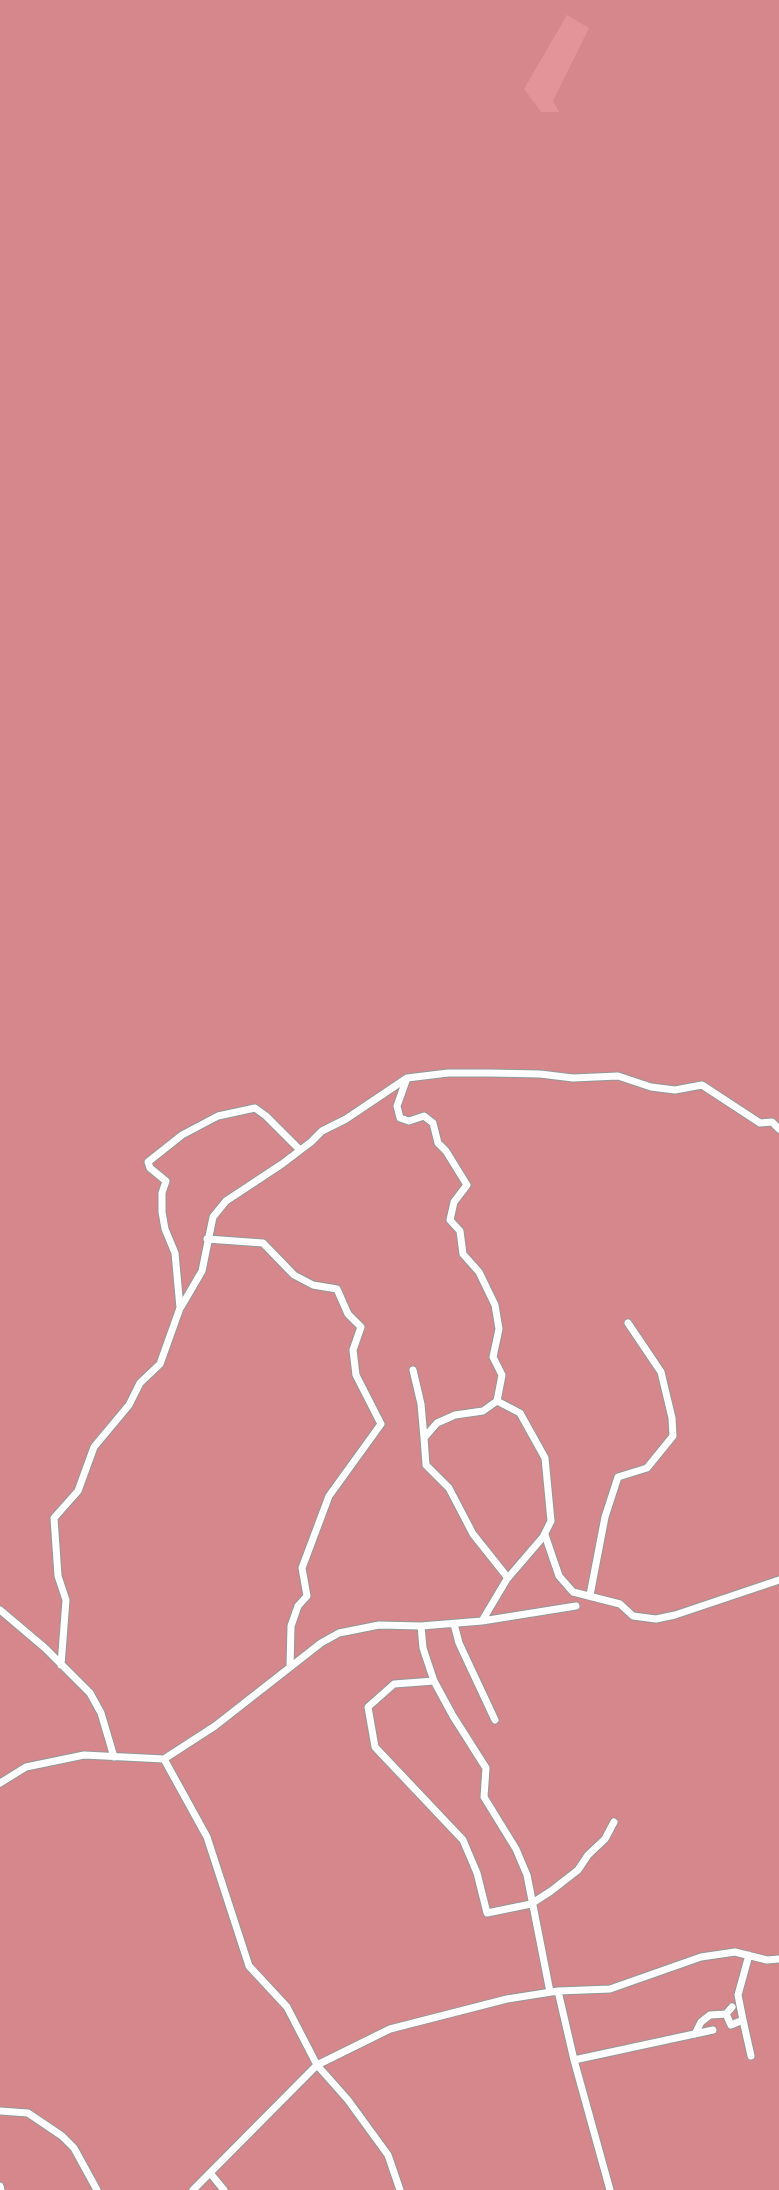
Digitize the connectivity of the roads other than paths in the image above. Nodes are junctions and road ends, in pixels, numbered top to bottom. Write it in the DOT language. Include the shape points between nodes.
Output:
graph roads {
  1 [pos="407,1078"];
  2 [pos="779,1129"];
  3 [pos="300,1150"];
  4 [pos="207,1239"];
  5 [pos="180,1308"];
  6 [pos="628,1323"];
  7 [pos="413,1370"];
  8 [pos="497,1402"];
  9 [pos="424,1438"];
  10 [pos="544,1534"];
  11 [pos="508,1578"];
  12 [pos="779,1580"];
  13 [pos="590,1595"];
  14 [pos="576,1606"];
  15 [pos="0,1610"];
  16 [pos="482,1621"];
  17 [pos="454,1624"];
  18 [pos="421,1626"];
  19 [pos="61,1665"];
  20 [pos="290,1667"];
  21 [pos="434,1680"];
  22 [pos="495,1720"];
  23 [pos="114,1757"];
  24 [pos="164,1759"];
  25 [pos="0,1783"];
  26 [pos="614,1822"];
  27 [pos="531,1904"];
  28 [pos="749,1955"];
  29 [pos="779,1959"];
  30 [pos="554,1991"];
  31 [pos="732,2007"];
  32 [pos="726,2014"];
  33 [pos="743,2020"];
  34 [pos="714,2030"];
  35 [pos="695,2034"];
  36 [pos="751,2056"];
  37 [pos="574,2060"];
  38 [pos="317,2065"];
  39 [pos="0,2111"];
  40 [pos="210,2173"];
  41 [pos="0,2186"];
  42 [pos="1,2190"];
  43 [pos="96,2190"];
  44 [pos="193,2190"];
  45 [pos="224,2190"];
  46 [pos="400,2190"];
  47 [pos="610,2190"];
  1 -- 2 [label="street" via="448,1074 540,1074 572,1078 618,1076 651,1087 675,1090 702,1085 760,1123 772,1122"];
  1 -- 3 [label="street" via="346,1119 322,1131"];
  1 -- 8 [label="street" via="397,1106 400,1118 409,1121 424,1116 433,1123 438,1143 467,1185 454,1202 450,1220 460,1231 463,1254 479,1272 495,1305 499,1329 494,1357 502,1375"];
  3 -- 4 [label="street" via="226,1201 213,1217"];
  3 -- 5 [label="street" via="255,1108 211,1120 182,1135 148,1162 150,1168 166,1181 162,1212 165,1230 175,1253"];
  4 -- 5 [label="street" via="202,1271"];
  4 -- 20 [label="street" via="262,1243 294,1275 313,1286 337,1289 348,1314 361,1327 353,1350 356,1375 381,1424 329,1496 302,1568 307,1596 298,1606 291,1626"];
  5 -- 19 [label="street" via="160,1364 140,1383 129,1405 94,1447 78,1491 54,1518 58,1576 66,1600"];
  6 -- 13 [label="street" via="661,1372 673,1436 648,1468 618,1478 605,1517"];
  7 -- 9 [label="street"];
  8 -- 9 [label="street" via="483,1411 455,1415 437,1423"];
  8 -- 10 [label="street" via="520,1413 544,1458 551,1520"];
  9 -- 11 [label="street" via="426,1465 449,1488 473,1534"];
  10 -- 11 [label="street"];
  10 -- 13 [label="street" via="560,1576 573,1592"];
  11 -- 16 [label="street"];
  12 -- 13 [label="street" via="656,1619 633,1616 620,1604"];
  14 -- 16 [label="street"];
  15 -- 19 [label="street"];
  16 -- 17 [label="street"];
  17 -- 18 [label="street"];
  17 -- 22 [label="street"];
  18 -- 20 [label="street" via="379,1625 340,1633"];
  18 -- 21 [label="street" via="423,1648"];
  19 -- 23 [label="street" via="81,1682 96,1702"];
  20 -- 24 [label="street" via="215,1726"];
  21 -- 27 [label="street" via="486,1768 484,1797 516,1848 526,1875"];
  21 -- 27 [label="street" via="394,1684 368,1707 376,1747 463,1840 477,1873 487,1913"];
  23 -- 24 [label="street"];
  23 -- 25 [label="street" via="84,1756 26,1767"];
  24 -- 38 [label="street" via="207,1837 249,1966 287,2007"];
  26 -- 27 [label="street" via="605,1839 578,1870"];
  27 -- 30 [label="street"];
  28 -- 29 [label="street" via="766,1960"];
  28 -- 30 [label="street" via="735,1952 701,1957 610,1989"];
  28 -- 33 [label="street" via="738,1995"];
  30 -- 37 [label="street"];
  30 -- 38 [label="street" via="507,1999 390,2028"];
  31 -- 32 [label="street"];
  32 -- 33 [label="street" via="731,2025"];
  32 -- 35 [label="street" via="710,2015 701,2022"];
  33 -- 36 [label="street"];
  34 -- 35 [label="street"];
  35 -- 37 [label="street"];
  37 -- 47 [label="street"];
  38 -- 40 [label="street"];
  38 -- 46 [label="street" via="348,2100 388,2155"];
  39 -- 43 [label="street" via="28,2113 62,2136 74,2148"];
  40 -- 44 [label="street"];
  40 -- 45 [label="street"];
  41 -- 42 [label="street"];
}
